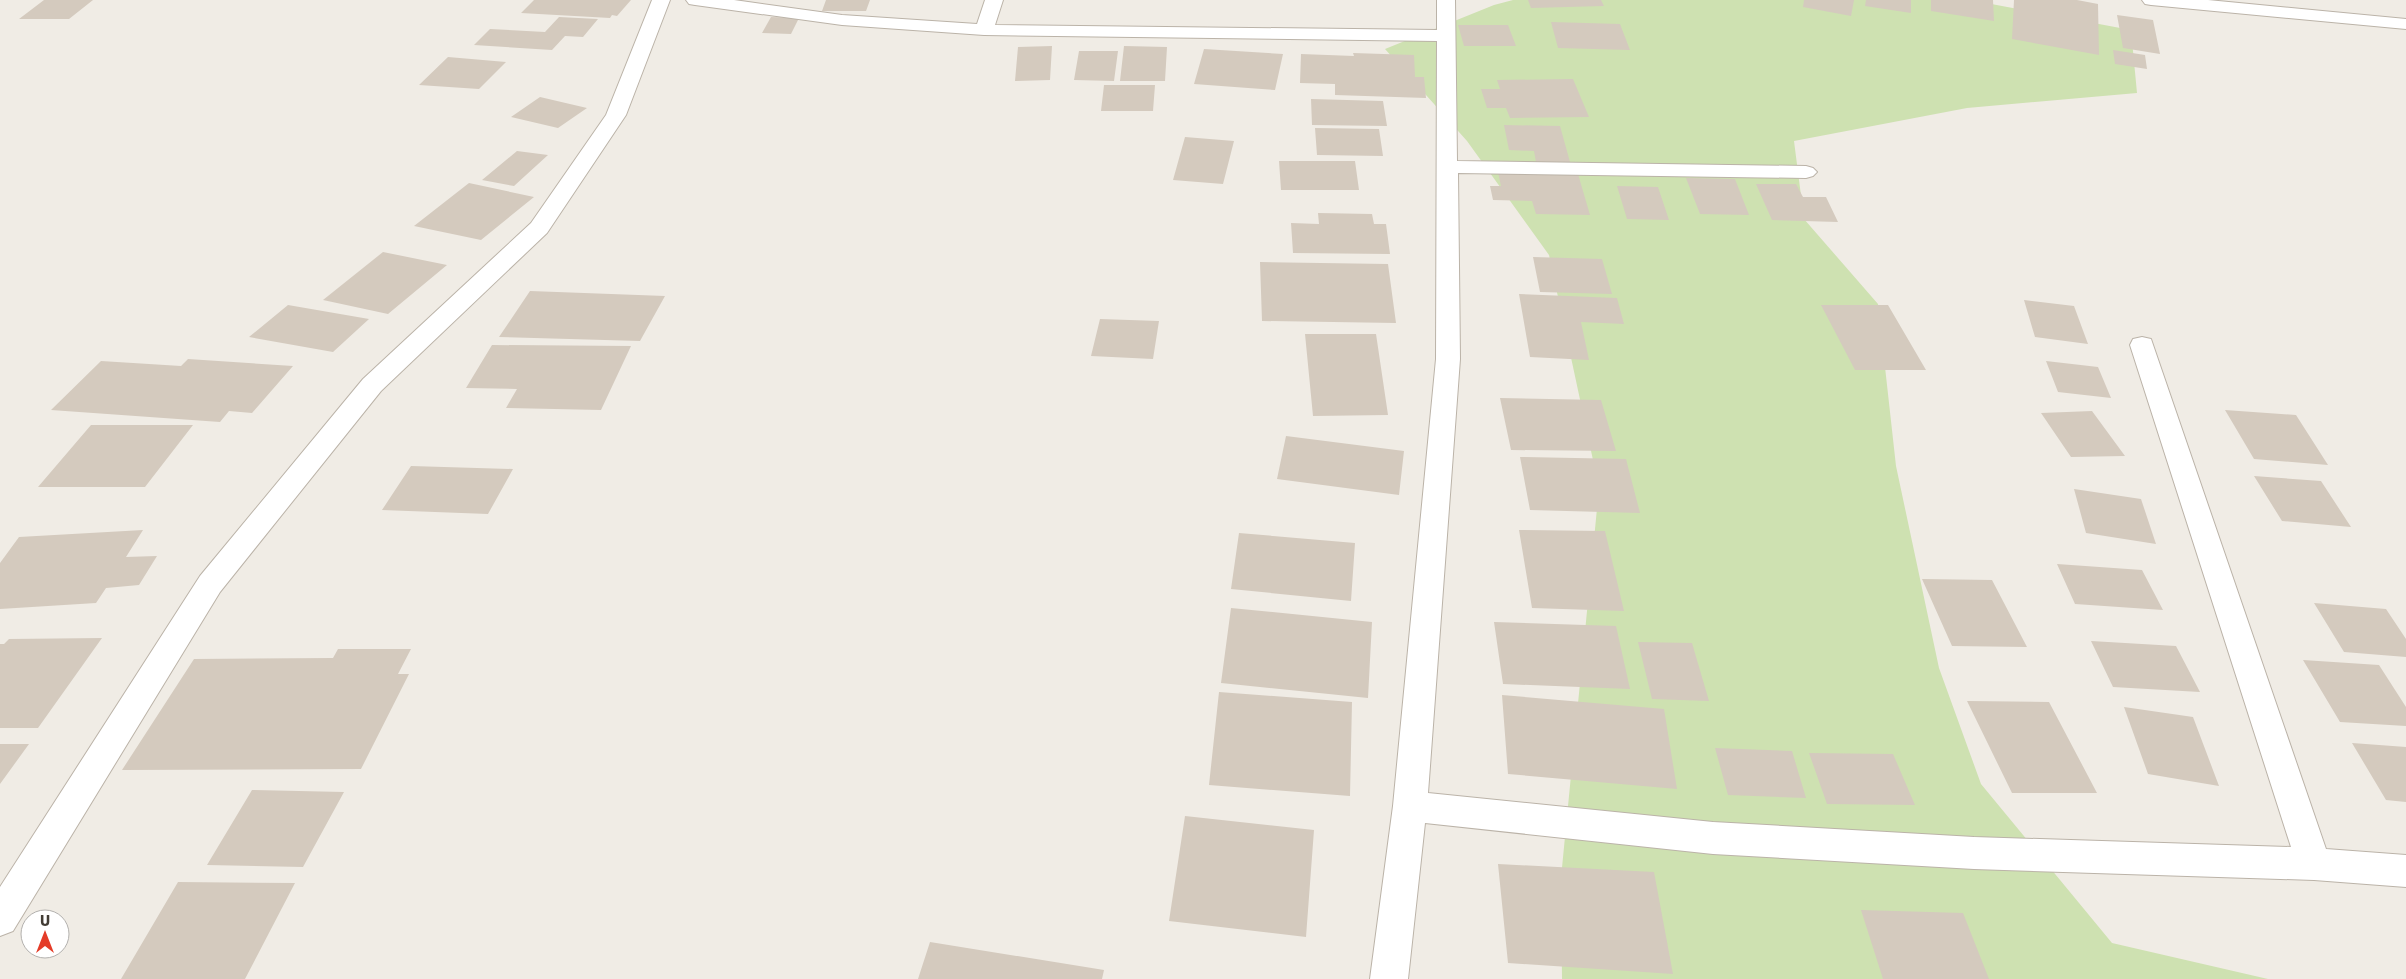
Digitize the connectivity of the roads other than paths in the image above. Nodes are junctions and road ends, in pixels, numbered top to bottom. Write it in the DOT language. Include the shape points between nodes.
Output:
graph roads {
  1 [pos="661,0"];
  2 [pos="695,0"];
  3 [pos="994,0"];
  4 [pos="1446,0"];
  5 [pos="2151,0"];
  6 [pos="2406,24"];
  7 [pos="984,30"];
  8 [pos="1447,36"];
  9 [pos="1447,167"];
  10 [pos="1806,172"];
  11 [pos="2142,345"];
  12 [pos="1410,806"];
  13 [pos="2314,864"];
  14 [pos="2406,870"];
  15 [pos="0,919"];
  16 [pos="1389,979"];
  1 -- 15 [label="street" via="616,115 538,228 372,385 210,584"];
  2 -- 7 [label="street" via="842,20"];
  3 -- 7 [label="street"];
  4 -- 8 [label="street"];
  5 -- 6 [label="street"];
  7 -- 8 [label="street"];
  8 -- 9 [label="street"];
  9 -- 10 [label="street"];
  9 -- 12 [label="street" via="1448,359"];
  11 -- 13 [label="street"];
  12 -- 13 [label="street" via="1723,838 1974,853"];
  12 -- 16 [label="street"];
  13 -- 14 [label="street"];
}
